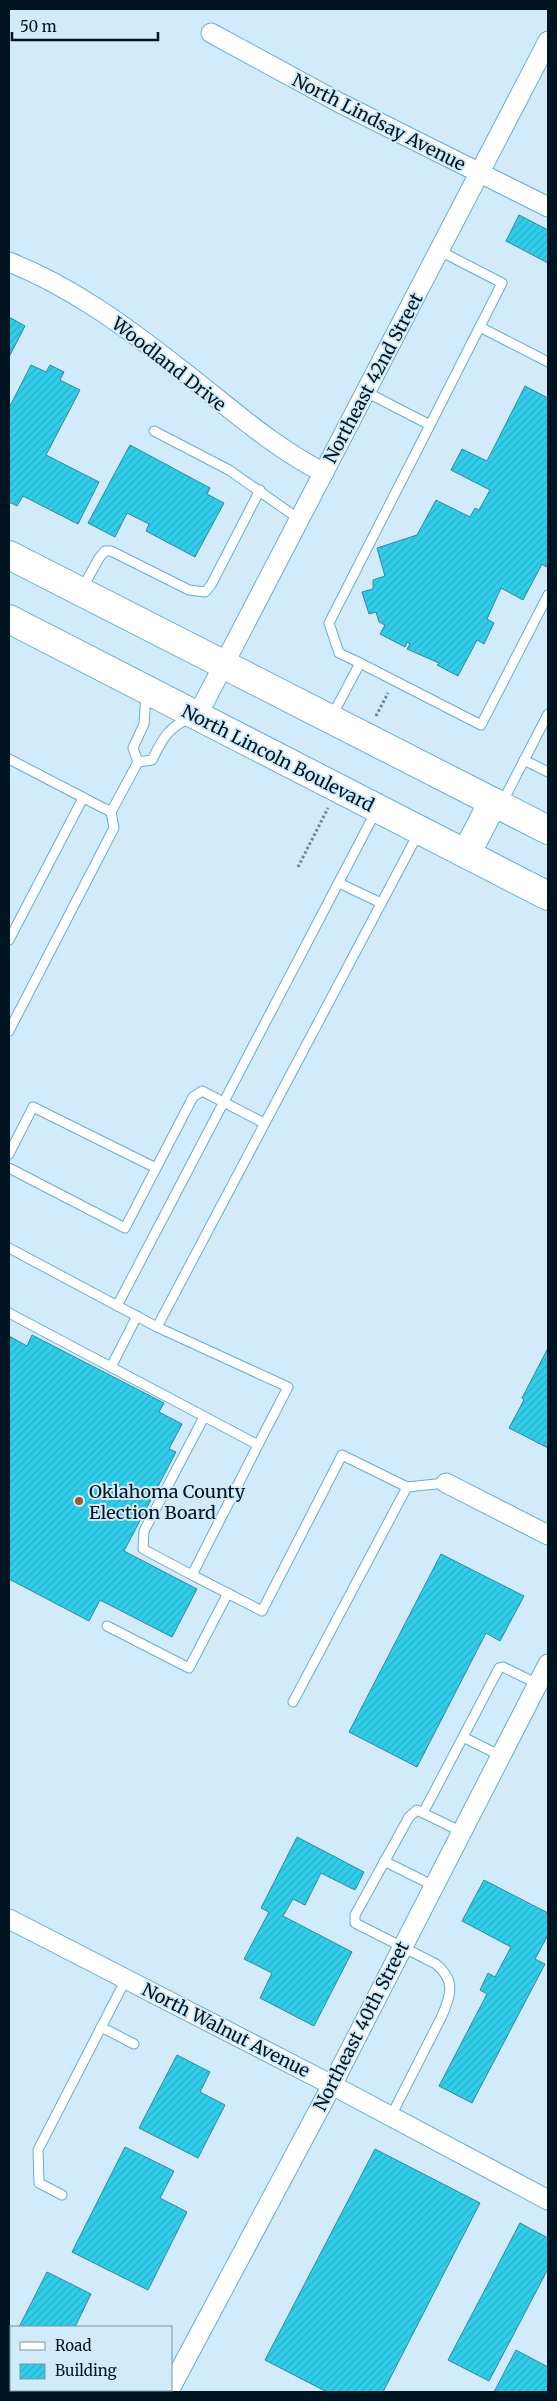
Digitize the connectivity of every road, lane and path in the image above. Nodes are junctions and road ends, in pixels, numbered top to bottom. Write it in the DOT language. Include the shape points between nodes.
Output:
graph roads {
  1 [pos="211,33"];
  2 [pos="548,40"];
  3 [pos="480,174"];
  4 [pos="548,207"];
  5 [pos="440,251"];
  6 [pos="9,262"];
  7 [pos="480,327"];
  8 [pos="548,362"];
  9 [pos="366,392"];
  10 [pos="430,425"];
  11 [pos="154,431"];
  12 [pos="324,473"];
  13 [pos="260,490"];
  14 [pos="299,519"];
  15 [pos="9,555"];
  16 [pos="81,592"];
  17 [pos="548,595"];
  18 [pos="9,619"];
  19 [pos="360,663"];
  20 [pos="224,665"];
  21 [pos="146,689"];
  22 [pos="548,714"];
  23 [pos="197,716"];
  24 [pos="331,719"];
  25 [pos="9,760"];
  26 [pos="524,760"];
  27 [pos="138,762"];
  28 [pos="548,772"];
  29 [pos="83,798"];
  30 [pos="497,804"];
  31 [pos="330,805"];
  32 [pos="377,808"];
  33 [pos="111,812"];
  34 [pos="419,830"];
  35 [pos="548,830"];
  36 [pos="466,854"];
  37 [pos="298,867"];
  38 [pos="339,883"];
  39 [pos="548,896"];
  40 [pos="381,903"];
  41 [pos="9,940"];
  42 [pos="9,1031"];
  43 [pos="225,1102"];
  44 [pos="264,1123"];
  45 [pos="9,1154"];
  46 [pos="9,1168"];
  47 [pos="156,1168"];
  48 [pos="9,1248"];
  49 [pos="117,1306"];
  50 [pos="9,1313"];
  51 [pos="137,1316"];
  52 [pos="157,1327"];
  53 [pos="110,1367"];
  54 [pos="204,1417"];
  55 [pos="258,1445"];
  56 [pos="446,1483"];
  57 [pos="407,1487"];
  58 [pos="548,1535"];
  59 [pos="192,1575"];
  60 [pos="228,1593"];
  61 [pos="107,1626"];
  62 [pos="548,1664"];
  63 [pos="538,1684"];
  64 [pos="293,1702"];
  65 [pos="463,1737"];
  66 [pos="501,1756"];
  67 [pos="423,1813"];
  68 [pos="462,1832"];
  69 [pos="384,1861"];
  70 [pos="434,1886"];
  71 [pos="9,1918"];
  72 [pos="403,1946"];
  73 [pos="126,1979"];
  74 [pos="101,2027"];
  75 [pos="134,2044"];
  76 [pos="332,2084"];
  77 [pos="391,2116"];
  78 [pos="62,2195"];
  79 [pos="548,2200"];
  80 [pos="172,2386"];
  1 -- 3 [label="street, North Lindsay Avenue"];
  2 -- 3 [label="street, Northeast 42nd Street"];
  3 -- 4 [label="street, North Lindsay Avenue"];
  3 -- 5 [label="street, Northeast 42nd Street"];
  5 -- 7 [label="lane" via="502,283"];
  5 -- 9 [label="street, Northeast 42nd Street"];
  6 -- 12 [label="street, Woodland Drive" via="41,276 95,308 176,366 277,446"];
  7 -- 8 [label="lane"];
  7 -- 10 [label="lane"];
  9 -- 10 [label="lane"];
  9 -- 12 [label="street, Northeast 42nd Street"];
  10 -- 19 [label="lane" via="329,623 338,653"];
  11 -- 13 [label="lane"];
  12 -- 14 [label="street, Northeast 42nd Street"];
  13 -- 14 [label="lane"];
  13 -- 16 [label="lane" via="205,592 189,590 111,551 105,551"];
  14 -- 20 [label="street, Northeast 42nd Street"];
  15 -- 16 [label="main road"];
  16 -- 20 [label="main road"];
  17 -- 19 [label="lane" via="481,725"];
  18 -- 21 [label="main road, North Lincoln Boulevard"];
  19 -- 24 [label="lane"];
  20 -- 23 [label="street, Northeast 42nd Street"];
  20 -- 24 [label="main road"];
  21 -- 23 [label="main road, North Lincoln Boulevard"];
  21 -- 27 [label="lane" via="144,724 133,748"];
  22 -- 26 [label="lane"];
  23 -- 27 [label="lane" via="169,730 152,760"];
  23 -- 32 [label="main road, North Lincoln Boulevard"];
  24 -- 30 [label="main road"];
  25 -- 29 [label="lane"];
  26 -- 28 [label="lane"];
  26 -- 30 [label="lane"];
  27 -- 33 [label="lane"];
  29 -- 33 [label="lane"];
  29 -- 41 [label="lane"];
  30 -- 35 [label="main road"];
  30 -- 36 [label="main road"];
  31 -- 37 [label="path"];
  32 -- 34 [label="main road, North Lincoln Boulevard"];
  32 -- 38 [label="lane"];
  33 -- 42 [label="lane" via="114,828"];
  34 -- 36 [label="main road, North Lincoln Boulevard"];
  34 -- 40 [label="lane"];
  36 -- 39 [label="main road, North Lincoln Boulevard"];
  38 -- 40 [label="lane"];
  38 -- 43 [label="lane"];
  40 -- 44 [label="lane"];
  43 -- 44 [label="lane"];
  43 -- 47 [label="lane" via="202,1091 193,1097"];
  43 -- 49 [label="lane"];
  44 -- 52 [label="lane"];
  45 -- 47 [label="lane" via="32,1107"];
  46 -- 47 [label="lane" via="125,1228"];
  48 -- 49 [label="lane"];
  49 -- 51 [label="lane"];
  50 -- 53 [label="lane"];
  51 -- 52 [label="lane"];
  51 -- 53 [label="lane"];
  52 -- 55 [label="lane" via="288,1386"];
  53 -- 54 [label="lane"];
  54 -- 55 [label="lane"];
  54 -- 59 [label="lane" via="144,1531 143,1549"];
  55 -- 59 [label="lane"];
  56 -- 57 [label="lane"];
  56 -- 58 [label="street"];
  57 -- 60 [label="lane" via="342,1455 262,1611"];
  57 -- 64 [label="lane"];
  59 -- 60 [label="lane"];
  60 -- 61 [label="lane" via="189,1668"];
  62 -- 63 [label="street, Northeast 40th Street"];
  63 -- 65 [label="lane" via="499,1668"];
  63 -- 66 [label="street, Northeast 40th Street"];
  65 -- 66 [label="lane"];
  65 -- 67 [label="lane"];
  66 -- 68 [label="street, Northeast 40th Street"];
  67 -- 68 [label="lane"];
  67 -- 69 [label="lane" via="417,1810 408,1817"];
  68 -- 70 [label="street, Northeast 40th Street"];
  69 -- 70 [label="lane"];
  69 -- 72 [label="lane" via="355,1915 355,1923"];
  70 -- 72 [label="street, Northeast 40th Street"];
  71 -- 73 [label="street, North Walnut Avenue"];
  72 -- 76 [label="street, Northeast 40th Street"];
  72 -- 77 [label="lane" via="436,1964 447,1974 450,1985 442,2016"];
  73 -- 74 [label="lane"];
  73 -- 76 [label="street, North Walnut Avenue"];
  74 -- 75 [label="lane"];
  74 -- 78 [label="lane" via="38,2150 39,2183"];
  76 -- 77 [label="street, North Walnut Avenue"];
  76 -- 80 [label="street, Northeast 40th Street"];
  77 -- 79 [label="street, North Walnut Avenue"];
}
